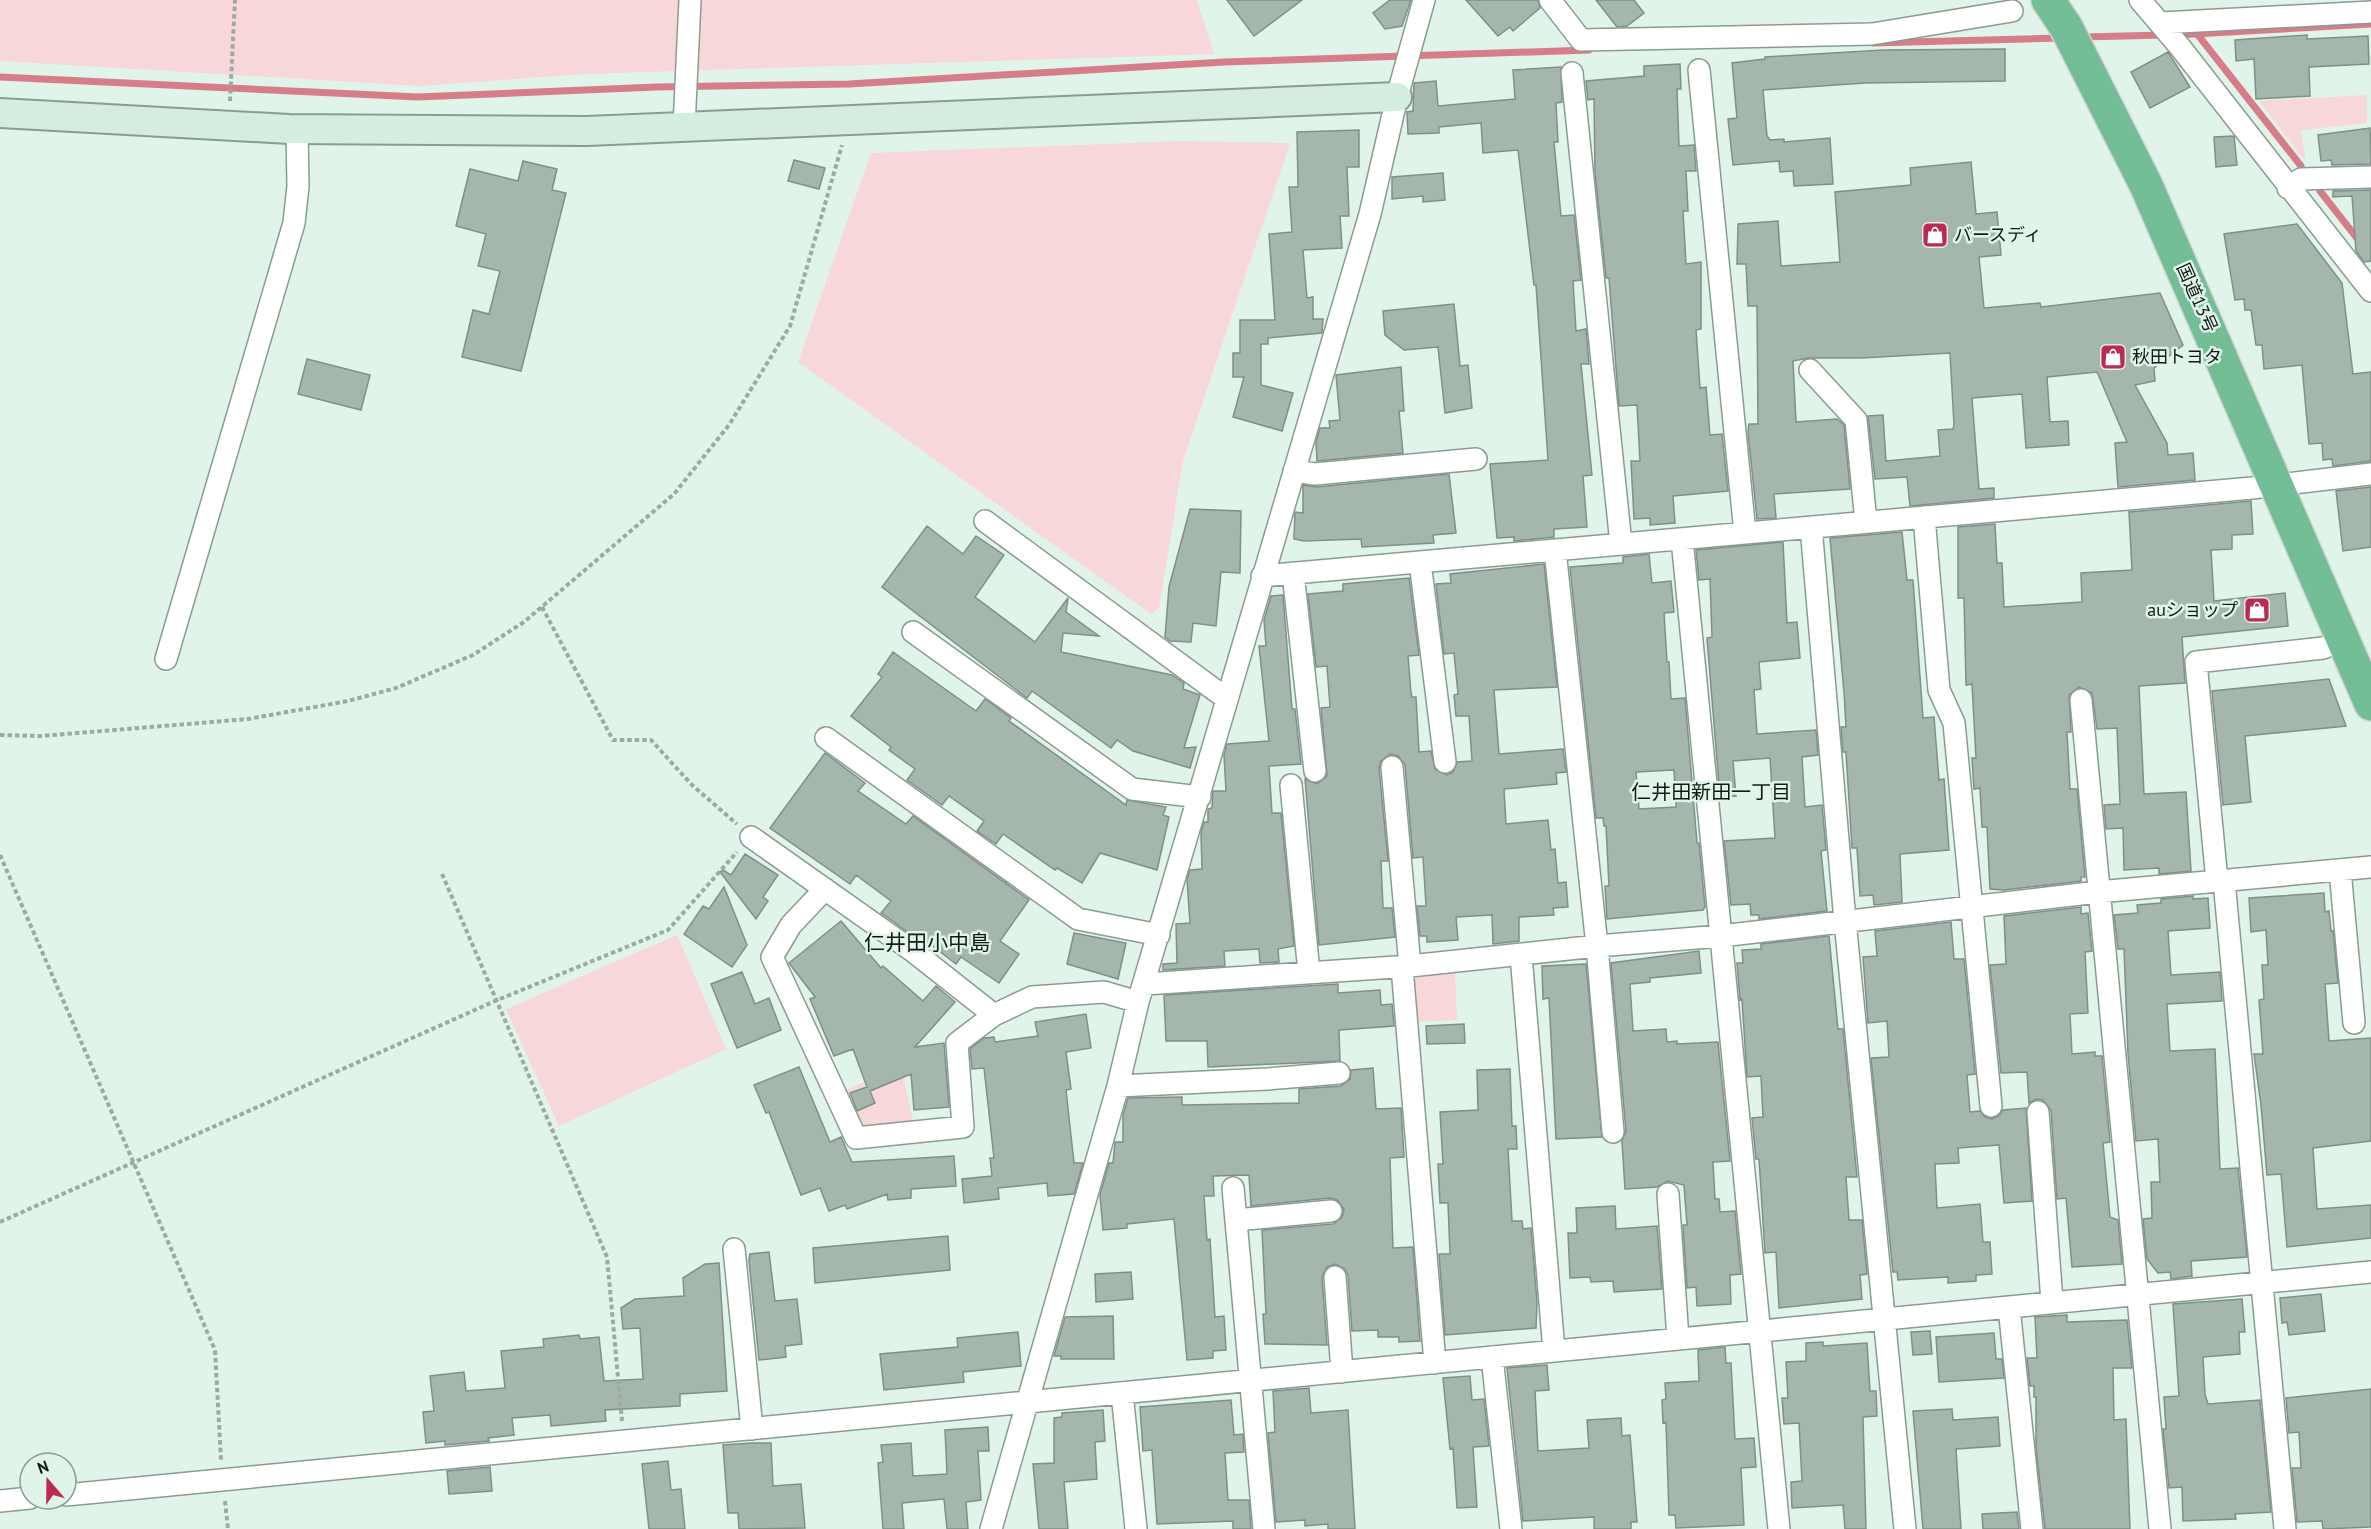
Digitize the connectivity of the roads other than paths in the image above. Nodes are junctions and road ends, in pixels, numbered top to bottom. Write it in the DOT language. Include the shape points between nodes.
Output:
graph roads {
  1 [pos="690,0"];
  2 [pos="1424,0"];
  3 [pos="1550,0"];
  4 [pos="2140,0"];
  5 [pos="2012,11"];
  6 [pos="2371,12"];
  7 [pos="2060,16"];
  8 [pos="2161,23"];
  9 [pos="1699,70"];
  10 [pos="1572,73"];
  11 [pos="1400,86"];
  12 [pos="0,113"];
  13 [pos="685,114"];
  14 [pos="297,129"];
  15 [pos="2371,177"];
  16 [pos="2288,188"];
  17 [pos="2371,291"];
  18 [pos="1810,370"];
  19 [pos="1476,459"];
  20 [pos="1294,471"];
  21 [pos="2371,474"];
  22 [pos="2278,485"];
  23 [pos="1924,517"];
  24 [pos="985,521"];
  25 [pos="1866,522"];
  26 [pos="1811,527"];
  27 [pos="1745,533"];
  28 [pos="1682,539"];
  29 [pos="1621,544"];
  30 [pos="1555,550"];
  31 [pos="1420,562"];
  32 [pos="1293,573"];
  33 [pos="1262,576"];
  34 [pos="913,632"];
  35 [pos="2344,640"];
  36 [pos="166,659"];
  37 [pos="1227,699"];
  38 [pos="2080,700"];
  39 [pos="2371,704"];
  40 [pos="826,738"];
  41 [pos="1445,762"];
  42 [pos="1392,767"];
  43 [pos="1315,771"];
  44 [pos="1291,785"];
  45 [pos="1200,797"];
  46 [pos="751,837"];
  47 [pos="2371,867"];
  48 [pos="2340,870"];
  49 [pos="2220,881"];
  50 [pos="825,889"];
  51 [pos="2098,892"];
  52 [pos="1973,909"];
  53 [pos="1845,921"];
  54 [pos="1159,935"];
  55 [pos="1721,936"];
  56 [pos="1597,946"];
  57 [pos="1521,955"];
  58 [pos="1406,967"];
  59 [pos="1309,973"];
  60 [pos="1142,993"];
  61 [pos="994,1016"];
  62 [pos="2354,1023"];
  63 [pos="1340,1073"];
  64 [pos="1118,1086"];
  65 [pos="1991,1106"];
  66 [pos="2038,1112"];
  67 [pos="1613,1132"];
  68 [pos="1233,1188"];
  69 [pos="1668,1194"];
  70 [pos="1331,1211"];
  71 [pos="1236,1220"];
  72 [pos="734,1249"];
  73 [pos="2371,1272"];
  74 [pos="1335,1277"];
  75 [pos="2262,1282"];
  76 [pos="2136,1294"];
  77 [pos="2052,1302"];
  78 [pos="2009,1307"];
  79 [pos="1885,1319"];
  80 [pos="1760,1331"];
  81 [pos="1678,1339"];
  82 [pos="1554,1351"];
  83 [pos="1492,1357"];
  84 [pos="1435,1363"];
  85 [pos="1342,1372"];
  86 [pos="1250,1380"];
  87 [pos="1122,1393"];
  88 [pos="1028,1400"];
  89 [pos="752,1429"];
  90 [pos="78,1494"];
  91 [pos="18,1499"];
  92 [pos="0,1501"];
  93 [pos="991,1529"];
  94 [pos="1136,1529"];
  95 [pos="1264,1529"];
  96 [pos="1511,1529"];
  97 [pos="1779,1529"];
  98 [pos="1905,1529"];
  99 [pos="2032,1529"];
  100 [pos="2160,1529"];
  101 [pos="2285,1529"];
  1 -- 13 [label="street"];
  2 -- 11 [label="street"];
  3 -- 5 [label="street" via="1581,40 1872,34"];
  4 -- 8 [label="street"];
  6 -- 8 [label="street"];
  7 -- 22 [label="highway, 国道13号" via="2146,185"];
  8 -- 16 [label="street"];
  9 -- 27 [label="street"];
  10 -- 29 [label="street"];
  11 -- 13 [label="street" via="848,121"];
  11 -- 20 [label="street" via="1370,214"];
  12 -- 14 [label="street"];
  13 -- 14 [label="street" via="586,131"];
  14 -- 36 [label="street" via="294,223"];
  15 -- 16 [label="street" via="2301,179"];
  16 -- 17 [label="street"];
  18 -- 25 [label="street" via="1856,420"];
  19 -- 20 [label="street" via="1315,474"];
  20 -- 33 [label="street"];
  21 -- 22 [label="street"];
  22 -- 23 [label="street"];
  22 -- 35 [label="highway, 国道13号"];
  23 -- 25 [label="street"];
  23 -- 52 [label="street" via="1939,690 1954,723"];
  24 -- 37 [label="street"];
  25 -- 26 [label="street"];
  26 -- 27 [label="street"];
  26 -- 53 [label="street"];
  27 -- 28 [label="street"];
  28 -- 29 [label="street"];
  28 -- 55 [label="street"];
  29 -- 30 [label="street"];
  30 -- 31 [label="street"];
  30 -- 56 [label="street"];
  31 -- 32 [label="street"];
  31 -- 41 [label="street"];
  32 -- 33 [label="street"];
  32 -- 43 [label="street"];
  33 -- 37 [label="street"];
  34 -- 45 [label="street" via="1132,789"];
  35 -- 39 [label="highway, 国道13号"];
  35 -- 49 [label="street" via="2323,648 2196,662"];
  37 -- 45 [label="street"];
  38 -- 51 [label="street"];
  40 -- 54 [label="street" via="1078,919"];
  42 -- 58 [label="street"];
  44 -- 59 [label="street"];
  45 -- 54 [label="street"];
  46 -- 50 [label="street"];
  47 -- 48 [label="street"];
  48 -- 49 [label="street"];
  48 -- 62 [label="street"];
  49 -- 51 [label="street"];
  49 -- 75 [label="street"];
  50 -- 61 [label="street" via="914,952"];
  50 -- 61 [label="street" via="791,926 772,957 856,1138 963,1127 957,1043"];
  51 -- 52 [label="street"];
  51 -- 76 [label="street"];
  52 -- 53 [label="street"];
  52 -- 65 [label="street"];
  53 -- 55 [label="street"];
  53 -- 79 [label="street"];
  54 -- 60 [label="street"];
  55 -- 56 [label="street"];
  55 -- 80 [label="street"];
  56 -- 57 [label="street"];
  56 -- 67 [label="street"];
  57 -- 58 [label="street"];
  57 -- 82 [label="street"];
  58 -- 59 [label="street"];
  58 -- 84 [label="street"];
  59 -- 60 [label="street"];
  60 -- 61 [label="street" via="1032,997"];
  60 -- 64 [label="street"];
  63 -- 64 [label="street"];
  64 -- 88 [label="street"];
  66 -- 77 [label="street"];
  68 -- 71 [label="street"];
  69 -- 81 [label="street"];
  70 -- 71 [label="street"];
  71 -- 86 [label="street"];
  72 -- 89 [label="street"];
  73 -- 75 [label="street"];
  74 -- 85 [label="street"];
  75 -- 76 [label="street"];
  75 -- 101 [label="street"];
  76 -- 77 [label="street"];
  76 -- 100 [label="street"];
  77 -- 78 [label="street"];
  78 -- 79 [label="street"];
  78 -- 99 [label="street"];
  79 -- 80 [label="street"];
  79 -- 98 [label="street"];
  80 -- 81 [label="street"];
  80 -- 97 [label="street"];
  81 -- 82 [label="street"];
  82 -- 83 [label="street"];
  83 -- 84 [label="street"];
  83 -- 96 [label="street"];
  84 -- 85 [label="street"];
  85 -- 86 [label="street"];
  86 -- 87 [label="street"];
  86 -- 95 [label="street"];
  87 -- 88 [label="street"];
  87 -- 94 [label="street"];
  88 -- 89 [label="street"];
  88 -- 93 [label="street"];
  89 -- 90 [label="street"];
  91 -- 92 [label="street"];
}
